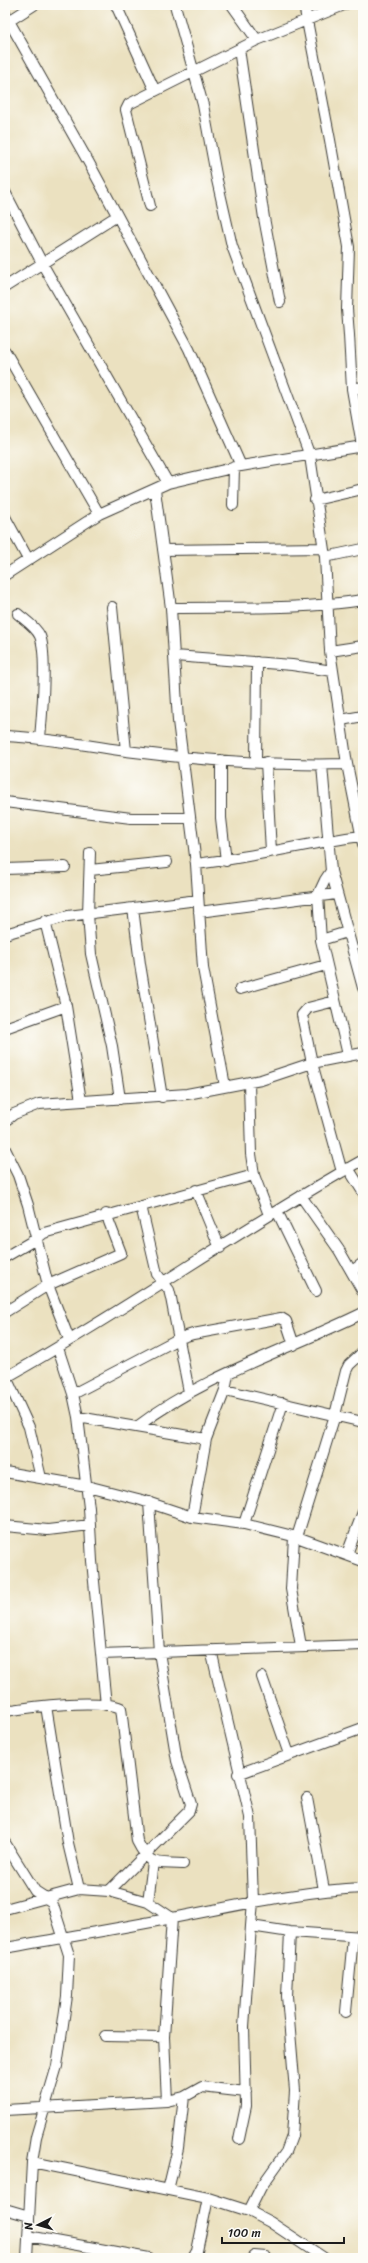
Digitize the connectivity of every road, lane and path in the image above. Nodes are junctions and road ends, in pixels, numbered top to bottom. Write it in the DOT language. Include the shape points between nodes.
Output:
graph roads {
  1 [pos="34,5"];
  2 [pos="116,5"];
  3 [pos="175,5"];
  4 [pos="232,5"];
  5 [pos="304,5"];
  6 [pos="344,5"];
  7 [pos="7,18"];
  8 [pos="308,20"];
  9 [pos="257,40"];
  10 [pos="239,49"];
  11 [pos="194,71"];
  12 [pos="155,91"];
  13 [pos="5,192"];
  14 [pos="150,206"];
  15 [pos="117,216"];
  16 [pos="43,265"];
  17 [pos="5,287"];
  18 [pos="280,302"];
  19 [pos="5,352"];
  20 [pos="363,387"];
  21 [pos="352,388"];
  22 [pos="363,446"];
  23 [pos="310,456"];
  24 [pos="237,467"];
  25 [pos="168,483"];
  26 [pos="363,489"];
  27 [pos="155,490"];
  28 [pos="315,500"];
  29 [pos="233,504"];
  30 [pos="100,514"];
  31 [pos="5,517"];
  32 [pos="363,549"];
  33 [pos="163,550"];
  34 [pos="324,552"];
  35 [pos="28,559"];
  36 [pos="5,575"];
  37 [pos="363,600"];
  38 [pos="327,606"];
  39 [pos="112,607"];
  40 [pos="171,608"];
  41 [pos="18,614"];
  42 [pos="363,646"];
  43 [pos="330,651"];
  44 [pos="175,656"];
  45 [pos="257,662"];
  46 [pos="333,671"];
  47 [pos="363,716"];
  48 [pos="341,720"];
  49 [pos="5,736"];
  50 [pos="40,738"];
  51 [pos="126,751"];
  52 [pos="182,756"];
  53 [pos="221,760"];
  54 [pos="261,762"];
  55 [pos="347,764"];
  56 [pos="322,765"];
  57 [pos="5,802"];
  58 [pos="189,818"];
  59 [pos="361,822"];
  60 [pos="328,840"];
  61 [pos="362,840"];
  62 [pos="271,852"];
  63 [pos="90,853"];
  64 [pos="226,861"];
  65 [pos="167,862"];
  66 [pos="196,864"];
  67 [pos="65,867"];
  68 [pos="5,869"];
  69 [pos="90,870"];
  70 [pos="332,871"];
  71 [pos="336,894"];
  72 [pos="318,895"];
  73 [pos="198,900"];
  74 [pos="133,908"];
  75 [pos="199,912"];
  76 [pos="88,914"];
  77 [pos="45,921"];
  78 [pos="5,930"];
  79 [pos="347,932"];
  80 [pos="321,940"];
  81 [pos="326,965"];
  82 [pos="240,988"];
  83 [pos="363,988"];
  84 [pos="335,1001"];
  85 [pos="66,1006"];
  86 [pos="5,1028"];
  87 [pos="363,1053"];
  88 [pos="348,1055"];
  89 [pos="312,1063"];
  90 [pos="249,1083"];
  91 [pos="225,1086"];
  92 [pos="162,1096"];
  93 [pos="120,1099"];
  94 [pos="81,1101"];
  95 [pos="6,1117"];
  96 [pos="5,1149"];
  97 [pos="363,1160"];
  98 [pos="345,1170"];
  99 [pos="254,1175"];
  100 [pos="196,1190"];
  101 [pos="363,1192"];
  102 [pos="301,1196"];
  103 [pos="141,1206"];
  104 [pos="273,1213"];
  105 [pos="106,1214"];
  106 [pos="36,1239"];
  107 [pos="220,1248"];
  108 [pos="5,1257"];
  109 [pos="363,1263"];
  110 [pos="352,1271"];
  111 [pos="163,1282"];
  112 [pos="48,1285"];
  113 [pos="316,1292"];
  114 [pos="363,1292"];
  115 [pos="5,1312"];
  116 [pos="363,1313"];
  117 [pos="180,1338"];
  118 [pos="69,1339"];
  119 [pos="294,1345"];
  120 [pos="58,1348"];
  121 [pos="362,1353"];
  122 [pos="228,1374"];
  123 [pos="6,1377"];
  124 [pos="225,1390"];
  125 [pos="189,1392"];
  126 [pos="73,1394"];
  127 [pos="283,1403"];
  128 [pos="335,1415"];
  129 [pos="78,1417"];
  130 [pos="363,1422"];
  131 [pos="138,1426"];
  132 [pos="206,1439"];
  133 [pos="5,1472"];
  134 [pos="41,1478"];
  135 [pos="87,1486"];
  136 [pos="149,1502"];
  137 [pos="363,1512"];
  138 [pos="192,1517"];
  139 [pos="244,1524"];
  140 [pos="90,1525"];
  141 [pos="5,1526"];
  142 [pos="296,1537"];
  143 [pos="347,1554"];
  144 [pos="363,1561"];
  145 [pos="363,1645"];
  146 [pos="302,1646"];
  147 [pos="210,1650"];
  148 [pos="159,1652"];
  149 [pos="101,1654"];
  150 [pos="262,1677"];
  151 [pos="106,1705"];
  152 [pos="46,1706"];
  153 [pos="5,1711"];
  154 [pos="363,1728"];
  155 [pos="289,1754"];
  156 [pos="238,1774"];
  157 [pos="307,1798"];
  158 [pos="5,1842"];
  159 [pos="149,1859"];
  160 [pos="183,1864"];
  161 [pos="363,1888"];
  162 [pos="79,1889"];
  163 [pos="324,1890"];
  164 [pos="109,1892"];
  165 [pos="48,1898"];
  166 [pos="253,1901"];
  167 [pos="148,1902"];
  168 [pos="5,1909"];
  169 [pos="172,1918"];
  170 [pos="251,1926"];
  171 [pos="290,1932"];
  172 [pos="64,1937"];
  173 [pos="358,1937"];
  174 [pos="5,1948"];
  175 [pos="346,2012"];
  176 [pos="105,2036"];
  177 [pos="164,2037"];
  178 [pos="246,2092"];
  179 [pos="184,2097"];
  180 [pos="167,2101"];
  181 [pos="44,2108"];
  182 [pos="5,2110"];
  183 [pos="238,2139"];
  184 [pos="32,2162"];
  185 [pos="168,2190"];
  186 [pos="208,2198"];
  187 [pos="5,2209"];
  188 [pos="249,2211"];
  189 [pos="29,2216"];
  190 [pos="28,2236"];
  191 [pos="266,2257"];
  192 [pos="27,2258"];
  193 [pos="149,2258"];
  194 [pos="193,2258"];
  195 [pos="252,2258"];
  196 [pos="324,2258"];
  1 -- 7 [label="street"];
  2 -- 12 [label="street"];
  3 -- 11 [label="street"];
  4 -- 9 [label="street"];
  5 -- 8 [label="street"];
  6 -- 8 [label="street"];
  7 -- 15 [label="street"];
  8 -- 9 [label="street"];
  8 -- 21 [label="street" via="349,247 347,309"];
  9 -- 10 [label="street"];
  10 -- 11 [label="street"];
  10 -- 18 [label="street" via="264,218"];
  11 -- 12 [label="street"];
  11 -- 23 [label="street" via="232,246"];
  12 -- 14 [label="street" via="129,104 126,110"];
  13 -- 16 [label="street"];
  15 -- 16 [label="street"];
  15 -- 24 [label="street" via="189,349"];
  16 -- 17 [label="street"];
  16 -- 25 [label="street"];
  19 -- 30 [label="street"];
  20 -- 21 [label="street"];
  21 -- 22 [label="street"];
  22 -- 23 [label="street"];
  23 -- 24 [label="street"];
  23 -- 28 [label="street"];
  24 -- 25 [label="street"];
  24 -- 29 [label="street"];
  25 -- 27 [label="street"];
  26 -- 28 [label="street"];
  27 -- 30 [label="street"];
  27 -- 33 [label="street"];
  28 -- 34 [label="street"];
  30 -- 35 [label="street"];
  31 -- 35 [label="street"];
  32 -- 34 [label="street"];
  33 -- 34 [label="street"];
  33 -- 40 [label="street"];
  34 -- 38 [label="street"];
  35 -- 36 [label="street"];
  37 -- 38 [label="street"];
  38 -- 40 [label="street"];
  38 -- 43 [label="street"];
  39 -- 51 [label="street"];
  40 -- 44 [label="street"];
  41 -- 50 [label="street" via="39,635 42,646 43,709"];
  42 -- 43 [label="street"];
  43 -- 46 [label="street"];
  44 -- 45 [label="street"];
  44 -- 52 [label="street"];
  45 -- 46 [label="street"];
  45 -- 54 [label="street"];
  46 -- 48 [label="street"];
  47 -- 48 [label="street"];
  48 -- 55 [label="street"];
  49 -- 50 [label="street"];
  50 -- 51 [label="street"];
  51 -- 52 [label="street"];
  52 -- 53 [label="street"];
  52 -- 58 [label="street"];
  53 -- 54 [label="street"];
  53 -- 64 [label="street" via="221,818"];
  54 -- 56 [label="street"];
  54 -- 62 [label="street"];
  55 -- 56 [label="street"];
  55 -- 59 [label="street"];
  56 -- 60 [label="street"];
  57 -- 58 [label="street" via="131,818"];
  58 -- 66 [label="street"];
  59 -- 61 [label="street"];
  60 -- 61 [label="street"];
  60 -- 62 [label="street"];
  60 -- 70 [label="street"];
  62 -- 64 [label="street"];
  63 -- 69 [label="street"];
  64 -- 66 [label="street"];
  65 -- 69 [label="street"];
  66 -- 73 [label="street"];
  67 -- 68 [label="street"];
  69 -- 76 [label="street"];
  70 -- 71 [label="street"];
  70 -- 72 [label="street"];
  71 -- 72 [label="street"];
  71 -- 79 [label="street"];
  72 -- 75 [label="street"];
  72 -- 80 [label="street"];
  73 -- 74 [label="street"];
  73 -- 75 [label="street"];
  74 -- 76 [label="street"];
  74 -- 92 [label="street"];
  75 -- 91 [label="street" via="203,968"];
  76 -- 77 [label="street"];
  76 -- 93 [label="street" via="93,966 112,1046"];
  77 -- 78 [label="street"];
  77 -- 85 [label="street"];
  79 -- 80 [label="street"];
  79 -- 83 [label="street"];
  80 -- 81 [label="street"];
  81 -- 82 [label="street"];
  81 -- 84 [label="street"];
  84 -- 88 [label="street"];
  84 -- 89 [label="street" via="308,1008 303,1012"];
  85 -- 86 [label="street"];
  85 -- 94 [label="street"];
  87 -- 88 [label="street"];
  88 -- 89 [label="street"];
  89 -- 90 [label="street"];
  89 -- 98 [label="street"];
  90 -- 91 [label="street"];
  90 -- 99 [label="street"];
  91 -- 92 [label="street"];
  92 -- 93 [label="street"];
  93 -- 94 [label="street"];
  94 -- 95 [label="street" via="39,1104"];
  96 -- 106 [label="street" via="20,1182"];
  97 -- 98 [label="street"];
  98 -- 101 [label="street"];
  98 -- 102 [label="street"];
  99 -- 100 [label="street"];
  99 -- 104 [label="street"];
  100 -- 103 [label="street"];
  100 -- 107 [label="street"];
  102 -- 104 [label="street"];
  102 -- 110 [label="street"];
  103 -- 105 [label="street"];
  103 -- 111 [label="street" via="157,1274"];
  104 -- 107 [label="street"];
  104 -- 113 [label="street"];
  105 -- 106 [label="street" via="44,1233"];
  105 -- 112 [label="street" via="121,1252"];
  106 -- 108 [label="street"];
  106 -- 112 [label="street"];
  107 -- 111 [label="street"];
  109 -- 110 [label="street"];
  110 -- 114 [label="street"];
  111 -- 117 [label="street" via="172,1298"];
  111 -- 118 [label="street"];
  112 -- 115 [label="street"];
  112 -- 118 [label="street"];
  116 -- 119 [label="street"];
  117 -- 119 [label="street" via="282,1318 286,1321"];
  117 -- 125 [label="street"];
  117 -- 126 [label="street"];
  118 -- 120 [label="street"];
  119 -- 122 [label="street" via="252,1361"];
  120 -- 123 [label="street"];
  120 -- 126 [label="street"];
  121 -- 128 [label="street" via="348,1366"];
  122 -- 124 [label="street"];
  122 -- 125 [label="street"];
  123 -- 134 [label="street" via="29,1427"];
  124 -- 127 [label="street"];
  124 -- 132 [label="street"];
  125 -- 131 [label="street"];
  126 -- 129 [label="street"];
  127 -- 128 [label="street"];
  127 -- 139 [label="street"];
  128 -- 130 [label="street"];
  128 -- 142 [label="street"];
  129 -- 131 [label="street"];
  129 -- 135 [label="street"];
  131 -- 132 [label="street"];
  132 -- 138 [label="street"];
  133 -- 134 [label="street"];
  134 -- 135 [label="street"];
  135 -- 136 [label="street"];
  135 -- 140 [label="street"];
  136 -- 138 [label="street"];
  136 -- 148 [label="street"];
  137 -- 143 [label="street"];
  138 -- 139 [label="street"];
  139 -- 142 [label="street"];
  140 -- 141 [label="street" via="48,1530"];
  140 -- 149 [label="street"];
  142 -- 143 [label="street"];
  142 -- 146 [label="street" via="291,1589"];
  143 -- 144 [label="street"];
  145 -- 146 [label="street"];
  146 -- 147 [label="street"];
  147 -- 148 [label="street"];
  147 -- 156 [label="street"];
  148 -- 149 [label="street"];
  148 -- 159 [label="street" via="177,1761 191,1804 189,1811"];
  149 -- 151 [label="street"];
  150 -- 155 [label="street"];
  151 -- 152 [label="street"];
  151 -- 159 [label="street" via="121,1708 137,1841"];
  152 -- 153 [label="street"];
  152 -- 162 [label="street" via="68,1843"];
  154 -- 155 [label="street"];
  155 -- 156 [label="street"];
  156 -- 166 [label="street" via="250,1817"];
  157 -- 163 [label="street"];
  158 -- 165 [label="street" via="35,1891"];
  159 -- 160 [label="street"];
  159 -- 164 [label="street"];
  159 -- 167 [label="street"];
  161 -- 163 [label="street"];
  162 -- 164 [label="street"];
  162 -- 165 [label="street"];
  163 -- 166 [label="street"];
  164 -- 167 [label="street"];
  165 -- 168 [label="street"];
  165 -- 172 [label="street" via="55,1909"];
  166 -- 169 [label="street"];
  166 -- 170 [label="street"];
  167 -- 169 [label="street"];
  169 -- 172 [label="street"];
  169 -- 177 [label="street"];
  170 -- 171 [label="street"];
  170 -- 178 [label="street" via="244,2027"];
  171 -- 173 [label="street"];
  171 -- 188 [label="street" via="287,1996 295,2091 293,2131 286,2152 261,2186"];
  172 -- 174 [label="street"];
  172 -- 181 [label="street" via="69,1955 67,1996 57,2066"];
  173 -- 175 [label="street"];
  176 -- 177 [label="street"];
  177 -- 180 [label="street"];
  178 -- 179 [label="street" via="202,2087"];
  178 -- 183 [label="street" via="245,2115"];
  179 -- 180 [label="street"];
  179 -- 185 [label="street" via="178,2148"];
  180 -- 181 [label="street"];
  181 -- 182 [label="street"];
  181 -- 184 [label="street"];
  184 -- 185 [label="street"];
  184 -- 189 [label="street"];
  185 -- 186 [label="street"];
  186 -- 188 [label="street"];
  186 -- 194 [label="street" via="197,2252"];
  187 -- 189 [label="street"];
  188 -- 196 [label="street"];
  189 -- 190 [label="street"];
  190 -- 192 [label="street"];
  190 -- 193 [label="street"];
  191 -- 195 [label="street"];
}
